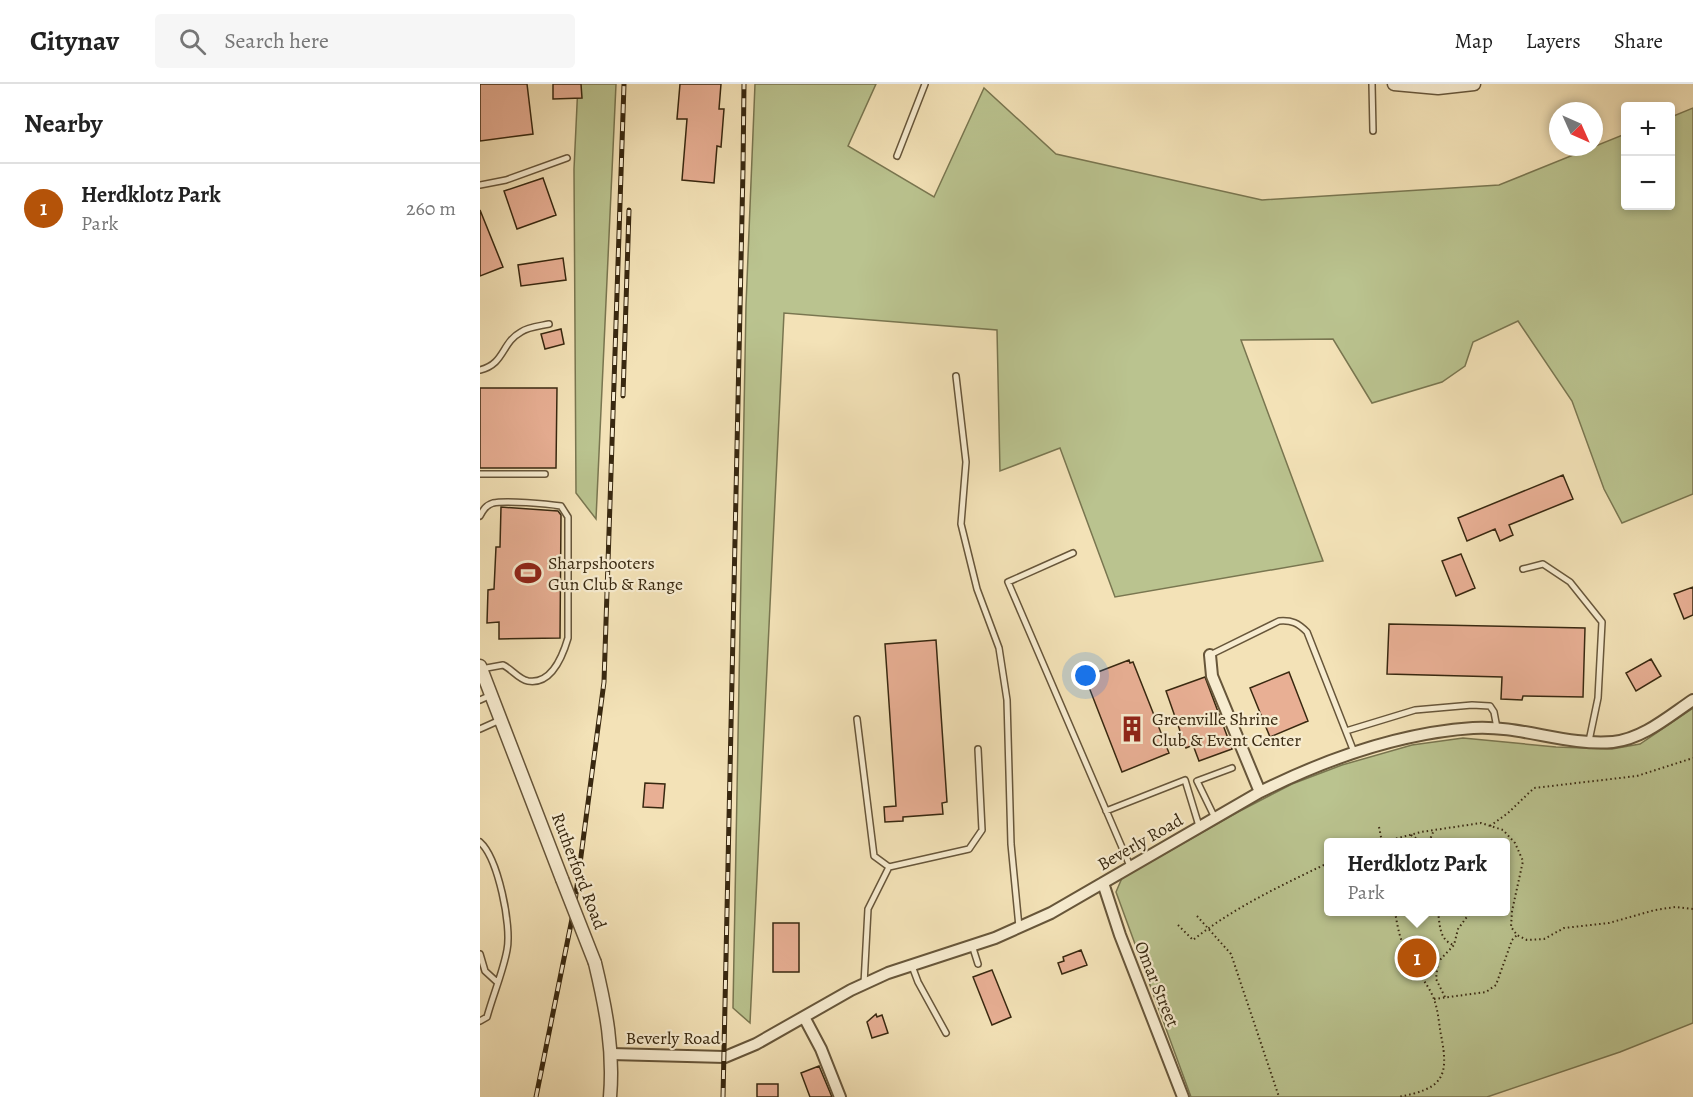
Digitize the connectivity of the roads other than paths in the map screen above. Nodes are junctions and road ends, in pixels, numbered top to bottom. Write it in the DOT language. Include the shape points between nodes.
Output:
graph roads {
  1 [pos="925,84"];
  2 [pos="1372,84"];
  3 [pos="1394,84"];
  4 [pos="1474,84"];
  5 [pos="1373,131"];
  6 [pos="897,156"];
  7 [pos="567,158"];
  8 [pos="480,185"];
  9 [pos="549,324"];
  10 [pos="480,370"];
  11 [pos="956,376"];
  12 [pos="480,474"];
  13 [pos="545,474"];
  14 [pos="480,516"];
  15 [pos="1073,553"];
  16 [pos="1523,569"];
  17 [pos="1210,655"];
  18 [pos="481,668"];
  19 [pos="486,698"];
  20 [pos="1693,700"];
  21 [pos="856,719"];
  22 [pos="501,720"];
  23 [pos="1497,728"];
  24 [pos="480,729"];
  25 [pos="1346,731"];
  26 [pos="1589,741"];
  27 [pos="978,749"];
  28 [pos="1354,752"];
  29 [pos="1232,768"];
  30 [pos="1260,792"];
  31 [pos="1106,811"];
  32 [pos="1215,818"];
  33 [pos="1199,826"];
  34 [pos="481,845"];
  35 [pos="1130,866"];
  36 [pos="889,867"];
  37 [pos="1103,883"];
  38 [pos="1019,929"];
  39 [pos="972,945"];
  40 [pos="480,954"];
  41 [pos="911,964"];
  42 [pos="978,964"];
  43 [pos="497,982"];
  44 [pos="864,984"];
  45 [pos="804,1017"];
  46 [pos="480,1021"];
  47 [pos="946,1033"];
  48 [pos="611,1054"];
  49 [pos="610,1097"];
  50 [pos="840,1097"];
  51 [pos="1183,1097"];
  1 -- 6 [label="lane"];
  2 -- 5 [label="lane"];
  3 -- 4 [label="street" via="1438,88"];
  7 -- 8 [label="lane"];
  9 -- 10 [label="lane" via="521,332 505,346 491,367"];
  11 -- 38 [label="lane" via="966,462 961,524 977,589 999,648 1007,700 1011,844"];
  12 -- 13 [label="lane"];
  14 -- 18 [label="lane" via="485,507 504,503 561,506 568,517 568,638 562,657 537,681 522,679 503,665"];
  15 -- 31 [label="lane" via="1008,582"];
  16 -- 26 [label="lane" via="1543,564 1570,582 1602,622 1598,698"];
  17 -- 25 [label="lane" via="1279,621 1298,624 1307,632"];
  17 -- 30 [label="street" via="1212,676"];
  18 -- 19 [label="street, Rutherford Road"];
  19 -- 22 [label="street, Rutherford Road"];
  20 -- 26 [label="street, Beverly Road" via="1644,732 1613,742"];
  21 -- 36 [label="lane" via="874,856"];
  22 -- 24 [label="lane"];
  22 -- 48 [label="street, Rutherford Road, bridge" via="596,963 608,1013"];
  23 -- 25 [label="lane" via="1490,706 1472,705 1415,710"];
  23 -- 26 [label="street, Beverly Road"];
  23 -- 28 [label="street, Beverly Road" via="1450,730"];
  25 -- 28 [label="lane"];
  27 -- 36 [label="lane" via="982,830 969,849"];
  28 -- 30 [label="street, Beverly Road"];
  29 -- 32 [label="lane" via="1197,781"];
  30 -- 32 [label="street, Beverly Road"];
  31 -- 33 [label="lane" via="1185,780"];
  31 -- 35 [label="lane"];
  32 -- 33 [label="street, Beverly Road"];
  33 -- 35 [label="street, Beverly Road"];
  34 -- 43 [label="lane" via="489,852 507,922 508,948"];
  35 -- 37 [label="street, Beverly Road"];
  36 -- 44 [label="lane" via="868,909"];
  37 -- 38 [label="street, Beverly Road"];
  37 -- 51 [label="street, Omar Street"];
  38 -- 39 [label="street, Beverly Road"];
  39 -- 41 [label="street, Beverly Road"];
  39 -- 42 [label="lane"];
  40 -- 43 [label="lane" via="485,971"];
  41 -- 44 [label="street, Beverly Road"];
  41 -- 47 [label="lane"];
  43 -- 46 [label="lane" via="487,1017"];
  44 -- 45 [label="street, Beverly Road"];
  45 -- 48 [label="street, Beverly Road" via="725,1056"];
  45 -- 50 [label="street"];
  48 -- 49 [label="street, Rutherford Road"];
}
